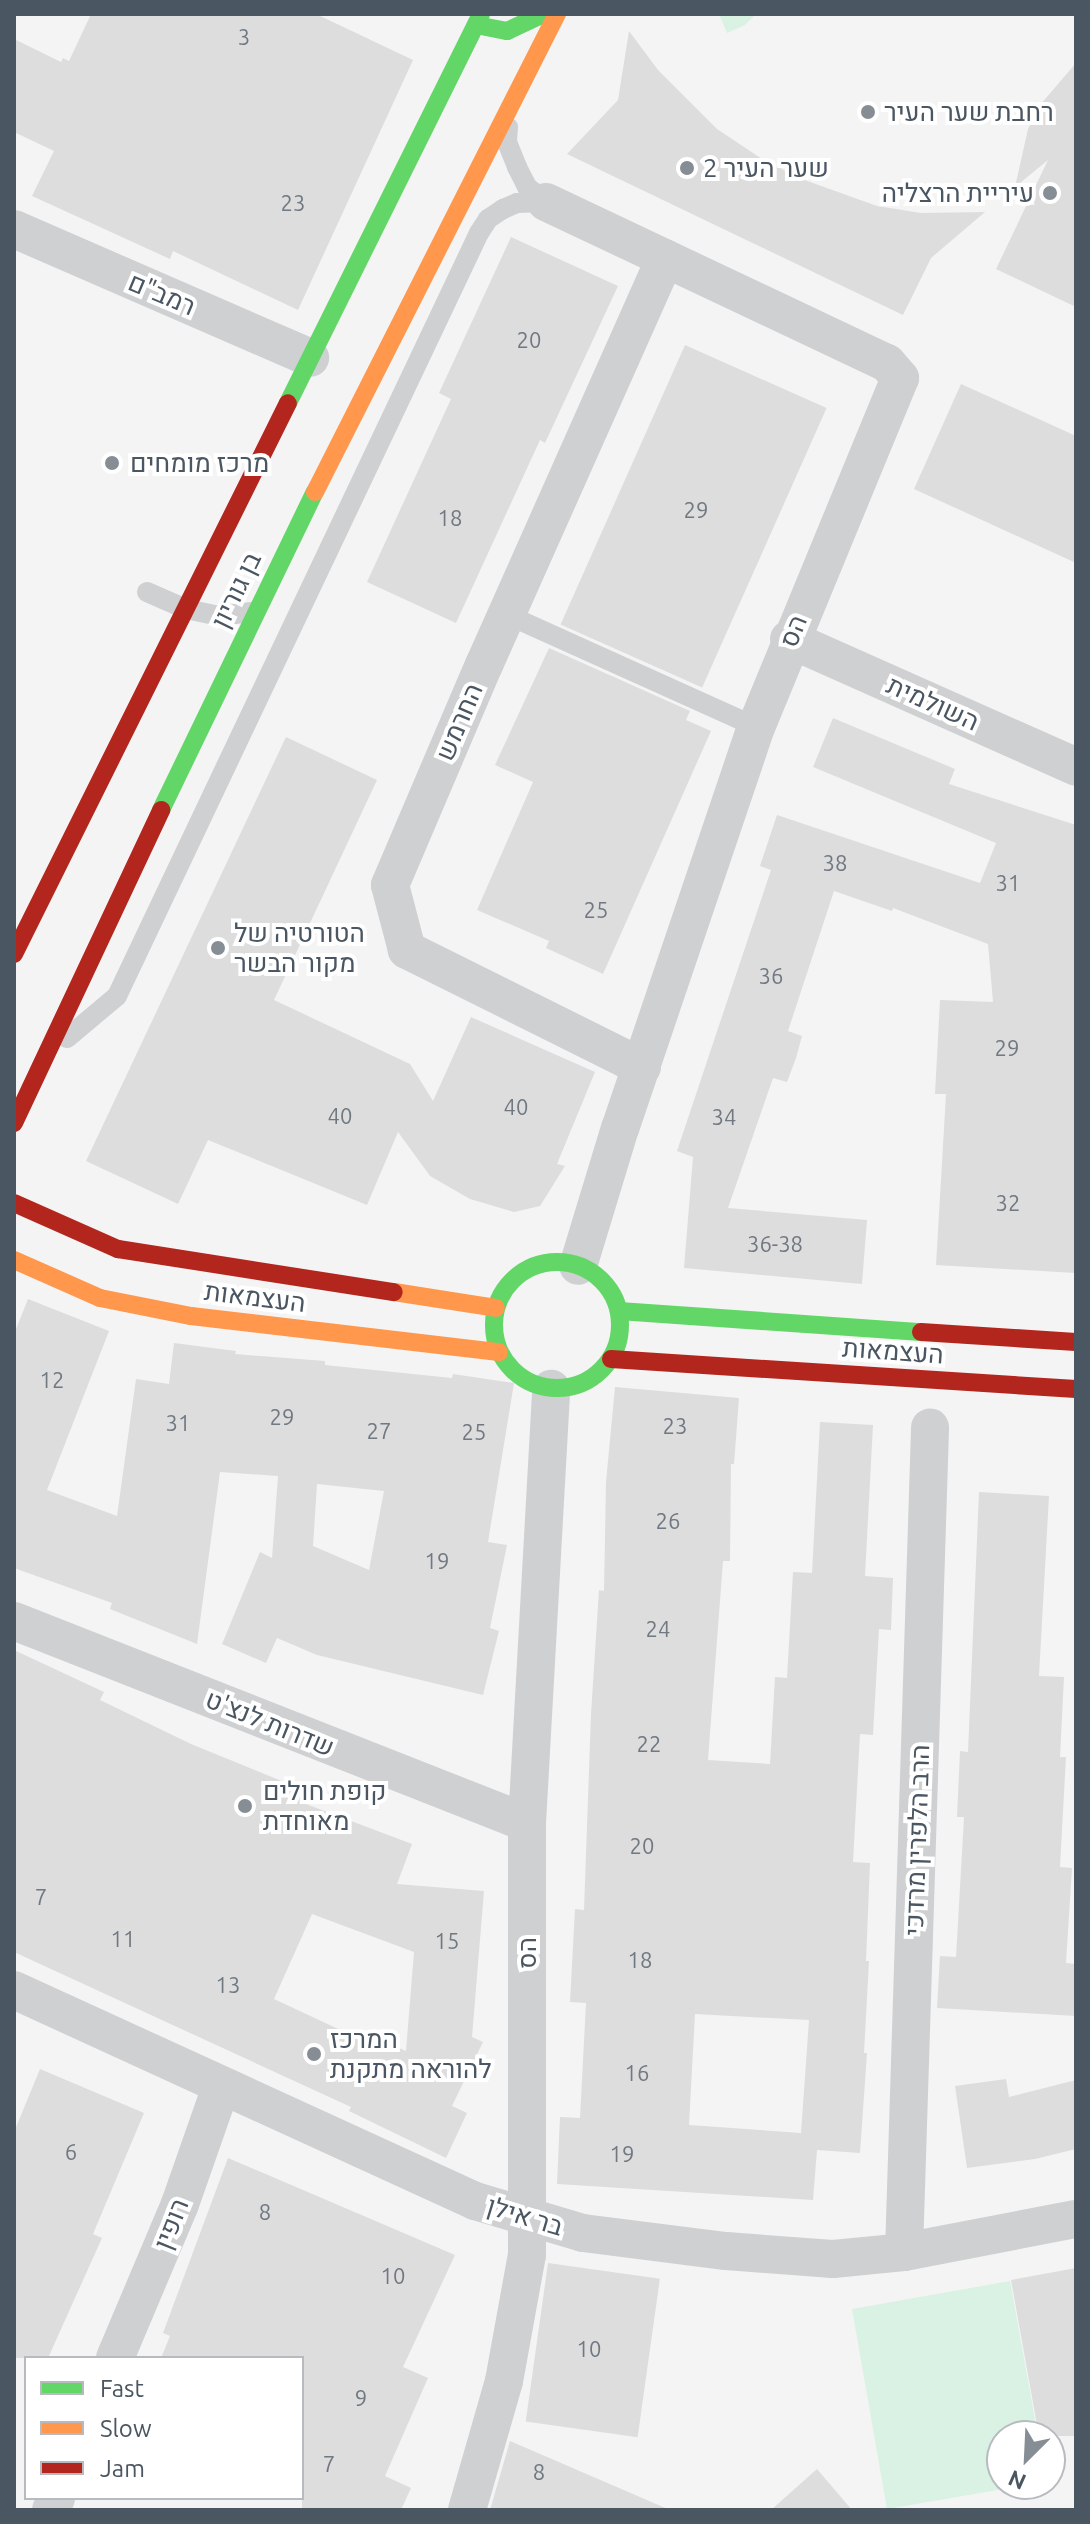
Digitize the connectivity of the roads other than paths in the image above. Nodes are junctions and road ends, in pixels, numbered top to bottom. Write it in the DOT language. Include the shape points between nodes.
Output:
graph roads {
  1 [pos="543,14"];
  2 [pos="557,14"];
  3 [pos="474,23"];
  4 [pos="521,88"];
  5 [pos="509,112"];
  6 [pos="546,202"];
  7 [pos="14,229"];
  8 [pos="665,259"];
  9 [pos="310,358"];
  10 [pos="186,609"];
  11 [pos="254,612"];
  12 [pos="506,614"];
  13 [pos="789,639"];
  14 [pos="167,646"];
  15 [pos="756,727"];
  16 [pos="1076,767"];
  17 [pos="14,954"];
  18 [pos="42,1058"];
  19 [pos="642,1067"];
  20 [pos="14,1123"];
  21 [pos="14,1203"];
  22 [pos="14,1260"];
  23 [pos="578,1266"];
  24 [pos="496,1308"];
  25 [pos="619,1311"];
  26 [pos="1076,1342"];
  27 [pos="499,1352"];
  28 [pos="611,1359"];
  29 [pos="551,1389"];
  30 [pos="1076,1389"];
  31 [pos="930,1427"];
  32 [pos="14,1621"];
  33 [pos="527,1823"];
  34 [pos="14,1990"];
  35 [pos="221,2087"];
  36 [pos="527,2216"];
  37 [pos="1076,2219"];
  38 [pos="904,2252"];
  39 [pos="116,2356"];
  40 [pos="467,2510"];
  1 -- 3 [label="street"];
  2 -- 4 [label="street, בן גוריון"];
  3 -- 4 [label="street" via="518,53"];
  3 -- 9 [label="street, בן גוריון"];
  4 -- 5 [label="street, בן גוריון"];
  5 -- 6 [label="lane" via="507,142 517,167 527,187"];
  5 -- 11 [label="street, בן גוריון"];
  6 -- 8 [label="street, הס"];
  6 -- 18 [label="lane" via="503,209 479,233 117,996"];
  7 -- 9 [label="street, רמב\"ם"];
  8 -- 12 [label="street, החרמש"];
  8 -- 13 [label="street, הס" via="887,363 900,378"];
  9 -- 10 [label="street, בן גוריון"];
  10 -- 11 [label="lane" via="219,616"];
  10 -- 14 [label="street, בן גוריון"];
  10 -- 14 [label="lane" via="147,592 159,612"];
  11 -- 18 [label="street, בן גוריון"];
  12 -- 15 [label="lane"];
  12 -- 19 [label="street, החרמש" via="390,885 407,950"];
  13 -- 15 [label="street, הס"];
  13 -- 16 [label="street, השולמית"];
  14 -- 17 [label="street, בן גוריון"];
  15 -- 19 [label="street, הס"];
  18 -- 20 [label="street, בן גוריון"];
  19 -- 23 [label="street, הס"];
  21 -- 24 [label="street, העצמאות" via="118,1249"];
  22 -- 27 [label="street, העצמאות" via="100,1298 191,1316"];
  23 -- 24 [label="street" via="544,1263 528,1269 514,1278"];
  23 -- 25 [label="street" via="604,1283"];
  24 -- 27 [label="street" via="494,1338"];
  25 -- 26 [label="street, העצמאות"];
  25 -- 28 [label="street" via="618,1344"];
  27 -- 29 [label="street" via="530,1383"];
  28 -- 29 [label="street" via="585,1382"];
  28 -- 30 [label="street, העצמאות"];
  29 -- 33 [label="street, הס"];
  31 -- 38 [label="street, הרב הלפרין מרדכי"];
  32 -- 33 [label="street, שדרות לנצ'ט"];
  33 -- 36 [label="street, הס"];
  34 -- 35 [label="street, בר אילן"];
  35 -- 36 [label="street, בר אילן" via="475,2201"];
  35 -- 39 [label="street, רופין" via="180,2204"];
  36 -- 38 [label="street, בר אילן" via="583,2233 726,2251 833,2259"];
  36 -- 40 [label="street, הס" via="527,2255 504,2381"];
  37 -- 38 [label="street, בר אילן"];
}
